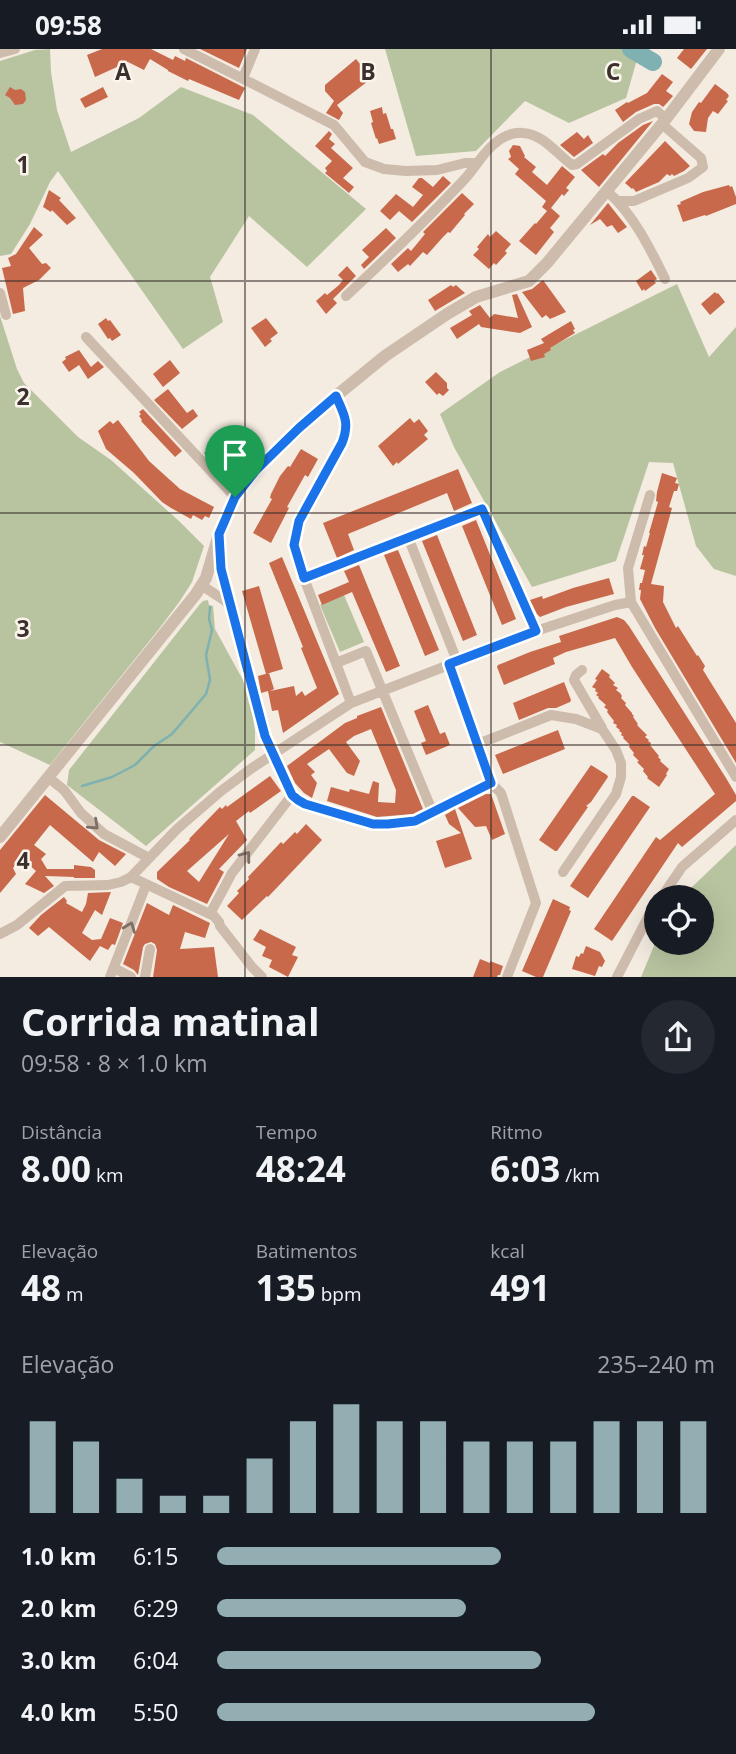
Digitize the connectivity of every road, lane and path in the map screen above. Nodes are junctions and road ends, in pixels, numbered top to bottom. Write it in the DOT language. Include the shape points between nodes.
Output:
graph roads {
  1 [pos="15,49"];
  2 [pos="184,49"];
  3 [pos="255,49"];
  4 [pos="719,49"];
  5 [pos="0,53"];
  6 [pos="243,78"];
  7 [pos="664,122"];
  8 [pos="476,163"];
  9 [pos="607,191"];
  10 [pos="618,201"];
  11 [pos="665,279"];
  12 [pos="0,293"];
  13 [pos="346,296"];
  14 [pos="6,315"];
  15 [pos="86,337"];
  16 [pos="336,396"];
  17 [pos="650,495"];
  18 [pos="235,497"];
  19 [pos="219,534"];
  20 [pos="408,537"];
  21 [pos="304,578"];
  22 [pos="204,581"];
  23 [pos="227,590"];
  24 [pos="631,602"];
  25 [pos="231,607"];
  26 [pos="536,631"];
  27 [pos="336,663"];
  28 [pos="453,663"];
  29 [pos="582,670"];
  30 [pos="383,691"];
  31 [pos="351,703"];
  32 [pos="602,729"];
  33 [pos="478,744"];
  34 [pos="273,754"];
  35 [pos="736,777"];
  36 [pos="49,778"];
  37 [pos="491,783"];
  38 [pos="292,795"];
  39 [pos="433,813"];
  40 [pos="736,820"];
  41 [pos="0,837"];
  42 [pos="149,858"];
  43 [pos="563,872"];
  44 [pos="131,877"];
  45 [pos="146,885"];
  46 [pos="670,885"];
  47 [pos="210,914"];
  48 [pos="644,925"];
  49 [pos="0,934"];
  50 [pos="150,949"];
  51 [pos="112,972"];
  52 [pos="131,977"];
  53 [pos="145,977"];
  54 [pos="262,977"];
  55 [pos="507,977"];
  56 [pos="617,977"];
  1 -- 5 [label="street"];
  2 -- 6 [label="street"];
  3 -- 6 [label="street"];
  4 -- 7 [label="street"];
  6 -- 8 [label="street" via="334,125 365,162 384,169 436,170"];
  7 -- 8 [label="street" via="657,111 639,119 577,164 572,165 534,134 520,132 495,143"];
  7 -- 9 [label="street"];
  7 -- 10 [label="street" via="701,158 703,167 634,201"];
  8 -- 13 [label="street"];
  9 -- 10 [label="street"];
  9 -- 16 [label="street" via="529,281 477,297 447,314"];
  10 -- 11 [label="street"];
  12 -- 14 [label="street"];
  15 -- 18 [label="street"];
  16 -- 18 [label="street" via="275,450"];
  16 -- 21 [label="street" via="346,418 346,431 299,521 294,545"];
  17 -- 24 [label="street" via="628,568"];
  18 -- 19 [label="street"];
  19 -- 22 [label="street"];
  19 -- 23 [label="street"];
  20 -- 21 [label="street"];
  20 -- 26 [label="street" via="482,509"];
  20 -- 28 [label="street"];
  21 -- 27 [label="street"];
  22 -- 23 [label="street" via="218,582"];
  22 -- 25 [label="street"];
  22 -- 36 [label="street"];
  23 -- 25 [label="street"];
  24 -- 26 [label="street"];
  24 -- 35 [label="street"];
  25 -- 34 [label="street"];
  26 -- 28 [label="street"];
  27 -- 30 [label="street" via="366,651"];
  27 -- 31 [label="street"];
  28 -- 30 [label="street"];
  28 -- 33 [label="street"];
  29 -- 32 [label="street" via="574,680"];
  30 -- 31 [label="street"];
  30 -- 39 [label="street"];
  31 -- 34 [label="street"];
  32 -- 33 [label="street" via="551,715"];
  32 -- 43 [label="street" via="616,750 621,777 616,794"];
  33 -- 37 [label="street"];
  34 -- 38 [label="street"];
  34 -- 42 [label="street" via="221,791"];
  36 -- 41 [label="street"];
  36 -- 42 [label="street, one-way" via="104,835"];
  37 -- 39 [label="street"];
  37 -- 55 [label="street" via="501,793 536,903"];
  38 -- 39 [label="street" via="305,804 373,824 415,821"];
  47 -- 38 [label="street, one-way" via="232,873"];
  40 -- 46 [label="street" via="682,867"];
  42 -- 44 [label="street"];
  44 -- 45 [label="street"];
  44 -- 49 [label="street" via="108,885 65,886"];
  45 -- 47 [label="street"];
  51 -- 45 [label="street, one-way"];
  47 -- 54 [label="street"];
  48 -- 56 [label="street"];
  50 -- 53 [label="street"];
  51 -- 52 [label="street"];
}
